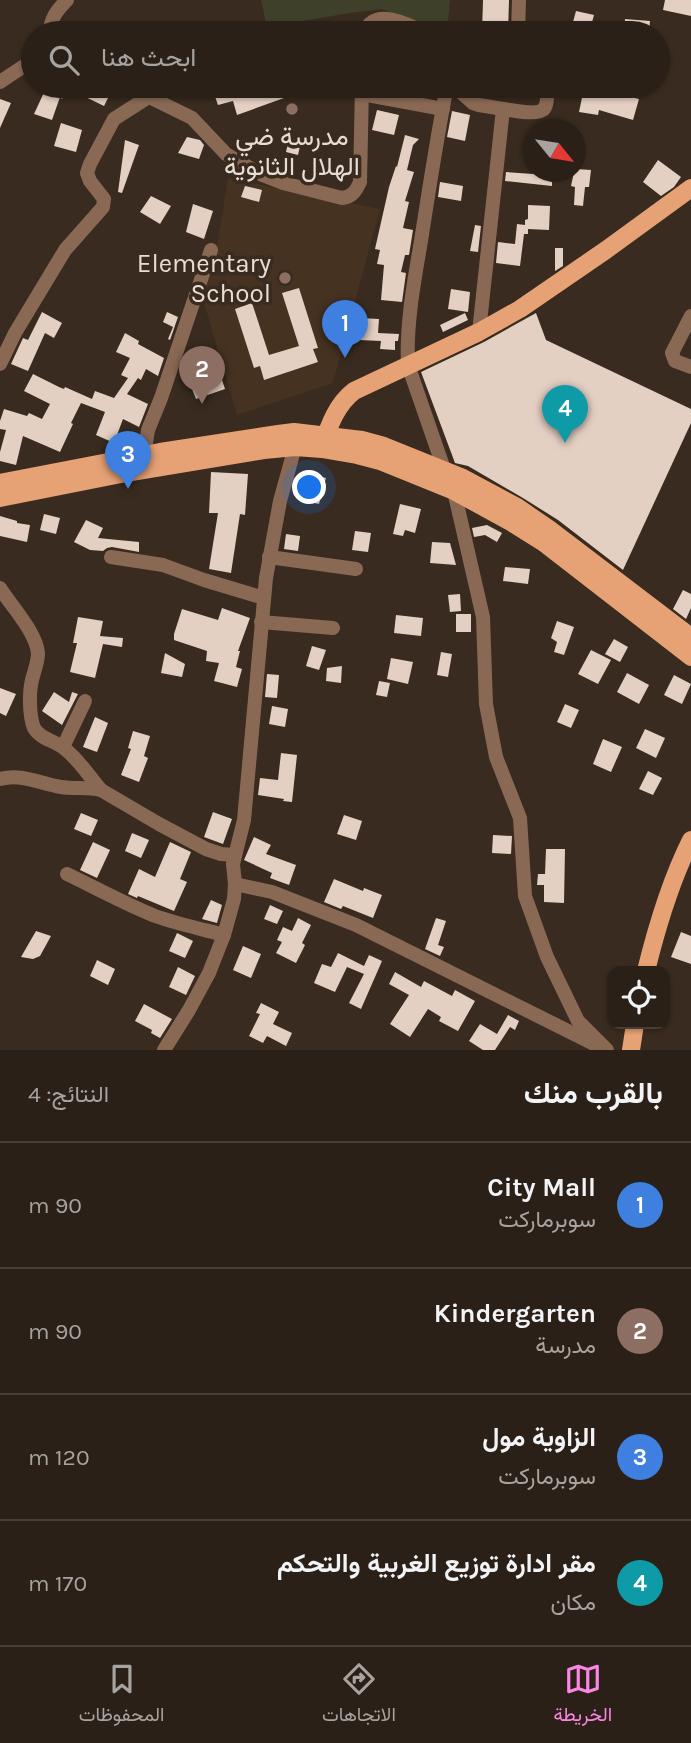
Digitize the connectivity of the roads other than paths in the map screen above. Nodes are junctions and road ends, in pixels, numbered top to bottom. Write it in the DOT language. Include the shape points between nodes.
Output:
graph roads {
  1 [pos="67,0"];
  2 [pos="519,0"];
  3 [pos="52,21"];
  4 [pos="371,21"];
  5 [pos="394,21"];
  6 [pos="518,21"];
  7 [pos="21,68"];
  8 [pos="0,82"];
  9 [pos="147,98"];
  10 [pos="154,98"];
  11 [pos="362,98"];
  12 [pos="396,98"];
  13 [pos="445,98"];
  14 [pos="467,98"];
  15 [pos="546,98"];
  16 [pos="443,109"];
  17 [pos="503,109"];
  18 [pos="691,188"];
  19 [pos="211,250"];
  20 [pos="691,316"];
  21 [pos="479,331"];
  22 [pos="0,364"];
  23 [pos="408,365"];
  24 [pos="691,367"];
  25 [pos="324,442"];
  26 [pos="284,443"];
  27 [pos="144,456"];
  28 [pos="444,469"];
  29 [pos="0,483"];
  30 [pos="454,491"];
  31 [pos="0,498"];
  32 [pos="111,557"];
  33 [pos="269,557"];
  34 [pos="356,569"];
  35 [pos="0,588"];
  36 [pos="264,598"];
  37 [pos="261,622"];
  38 [pos="332,628"];
  39 [pos="691,637"];
  40 [pos="691,657"];
  41 [pos="85,701"];
  42 [pos="62,747"];
  43 [pos="0,779"];
  44 [pos="101,790"];
  45 [pos="691,840"];
  46 [pos="234,855"];
  47 [pos="66,874"];
  48 [pos="235,884"];
  49 [pos="224,934"];
  50 [pos="647,966"];
  51 [pos="634,1029"];
  52 [pos="164,1050"];
  53 [pos="607,1050"];
  54 [pos="631,1050"];
  1 -- 3 [label="street"];
  2 -- 6 [label="street"];
  4 -- 5 [label="street"];
  7 -- 8 [label="street"];
  9 -- 22 [label="street" via="114,118 87,173 104,199 103,207 65,250"];
  10 -- 11 [label="street" via="192,118 237,162 283,183 342,198 349,198 360,182"];
  12 -- 16 [label="street"];
  13 -- 16 [label="street"];
  14 -- 17 [label="street"];
  15 -- 17 [label="street" via="541,111"];
  16 -- 23 [label="street" via="415,277"];
  17 -- 21 [label="street"];
  18 -- 21 [label="main road" via="537,298"];
  19 -- 27 [label="street" via="148,430"];
  20 -- 24 [label="street" via="672,353 675,361"];
  21 -- 23 [label="main road"];
  23 -- 25 [label="main road" via="348,396"];
  23 -- 28 [label="street"];
  25 -- 26 [label="main road"];
  25 -- 28 [label="main road" via="362,440"];
  25 -- 30 [label="main road"];
  26 -- 27 [label="main road"];
  26 -- 31 [label="main road"];
  26 -- 33 [label="street" via="280,501"];
  27 -- 29 [label="main road"];
  28 -- 39 [label="main road" via="550,529"];
  30 -- 40 [label="main road" via="544,543"];
  30 -- 53 [label="street" via="483,617 486,704 496,757 520,818 525,896 547,957 578,1021"];
  32 -- 36 [label="street" via="153,563"];
  33 -- 34 [label="street"];
  33 -- 36 [label="street"];
  35 -- 42 [label="street" via="38,652 30,698 34,726"];
  36 -- 37 [label="street"];
  37 -- 38 [label="street"];
  37 -- 46 [label="street" via="243,830"];
  41 -- 42 [label="street"];
  42 -- 44 [label="street"];
  43 -- 44 [label="street" via="20,776 64,788"];
  44 -- 46 [label="street" via="214,852"];
  45 -- 50 [label="main road" via="669,891"];
  46 -- 48 [label="street"];
  47 -- 49 [label="street" via="156,916"];
  48 -- 49 [label="street"];
  48 -- 53 [label="street" via="272,892 356,925"];
  49 -- 52 [label="street" via="209,973"];
  51 -- 54 [label="main road"];
}
